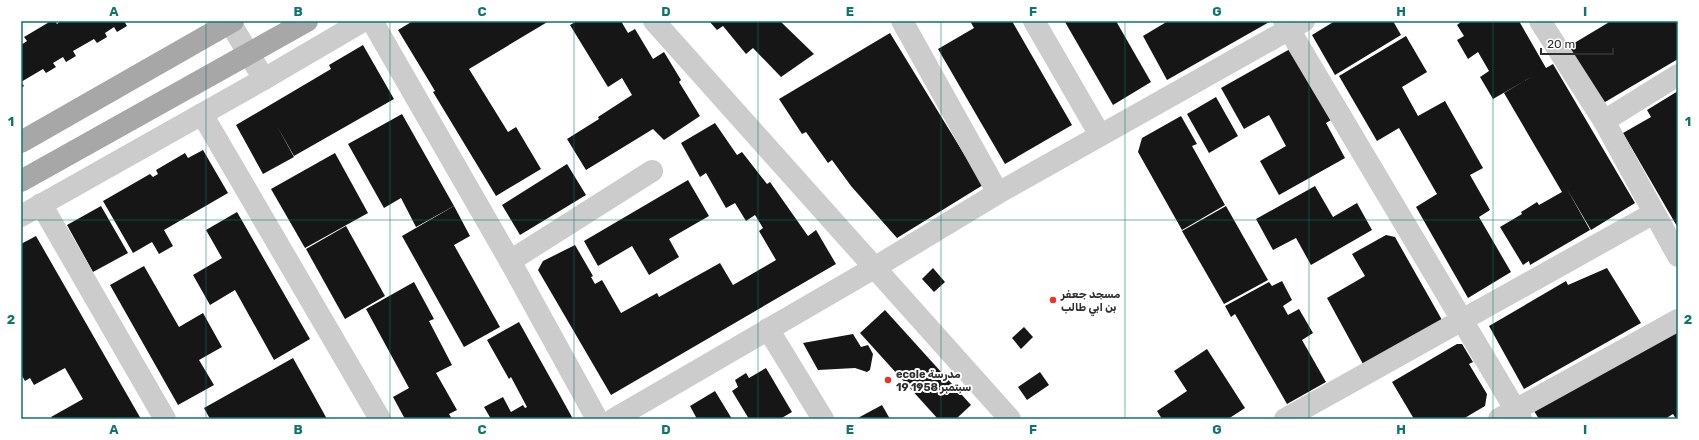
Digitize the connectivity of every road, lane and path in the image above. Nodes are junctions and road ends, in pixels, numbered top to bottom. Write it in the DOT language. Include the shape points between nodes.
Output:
graph roads {
  1 [pos="307,21"];
  2 [pos="363,21"];
  3 [pos="372,21"];
  4 [pos="654,21"];
  5 [pos="902,21"];
  6 [pos="1034,21"];
  7 [pos="1540,21"];
  8 [pos="231,22"];
  9 [pos="1292,24"];
  10 [pos="249,54"];
  11 [pos="1678,75"];
  12 [pos="264,79"];
  13 [pos="202,114"];
  14 [pos="1604,121"];
  15 [pos="1100,135"];
  16 [pos="21,142"];
  17 [pos="652,171"];
  18 [pos="21,181"];
  19 [pos="998,193"];
  20 [pos="41,204"];
  21 [pos="1654,213"];
  22 [pos="21,216"];
  23 [pos="1678,256"];
  24 [pos="510,261"];
  25 [pos="874,268"];
  26 [pos="1463,320"];
  27 [pos="1678,320"];
  28 [pos="768,329"];
  29 [pos="1512,416"];
  30 [pos="165,419"];
  31 [pos="380,419"];
  32 [pos="597,419"];
  33 [pos="614,419"];
  34 [pos="823,419"];
  35 [pos="1010,419"];
  36 [pos="1285,419"];
  1 -- 10 [label="main road"];
  2 -- 12 [label="street"];
  3 -- 24 [label="street"];
  4 -- 25 [label="street"];
  5 -- 19 [label="street"];
  6 -- 15 [label="street"];
  7 -- 14 [label="street"];
  8 -- 10 [label="street"];
  8 -- 16 [label="main road"];
  9 -- 15 [label="street"];
  9 -- 26 [label="street"];
  10 -- 12 [label="street"];
  10 -- 18 [label="main road"];
  11 -- 14 [label="street"];
  12 -- 13 [label="street"];
  13 -- 20 [label="street"];
  13 -- 31 [label="street"];
  14 -- 21 [label="street"];
  15 -- 19 [label="street"];
  17 -- 24 [label="street"];
  19 -- 25 [label="street"];
  20 -- 22 [label="street"];
  20 -- 30 [label="street"];
  21 -- 23 [label="street"];
  21 -- 26 [label="street"];
  24 -- 32 [label="street"];
  25 -- 28 [label="street"];
  25 -- 35 [label="street"];
  26 -- 29 [label="street"];
  26 -- 36 [label="street"];
  27 -- 29 [label="street"];
  28 -- 33 [label="street"];
  28 -- 34 [label="street"];
}
